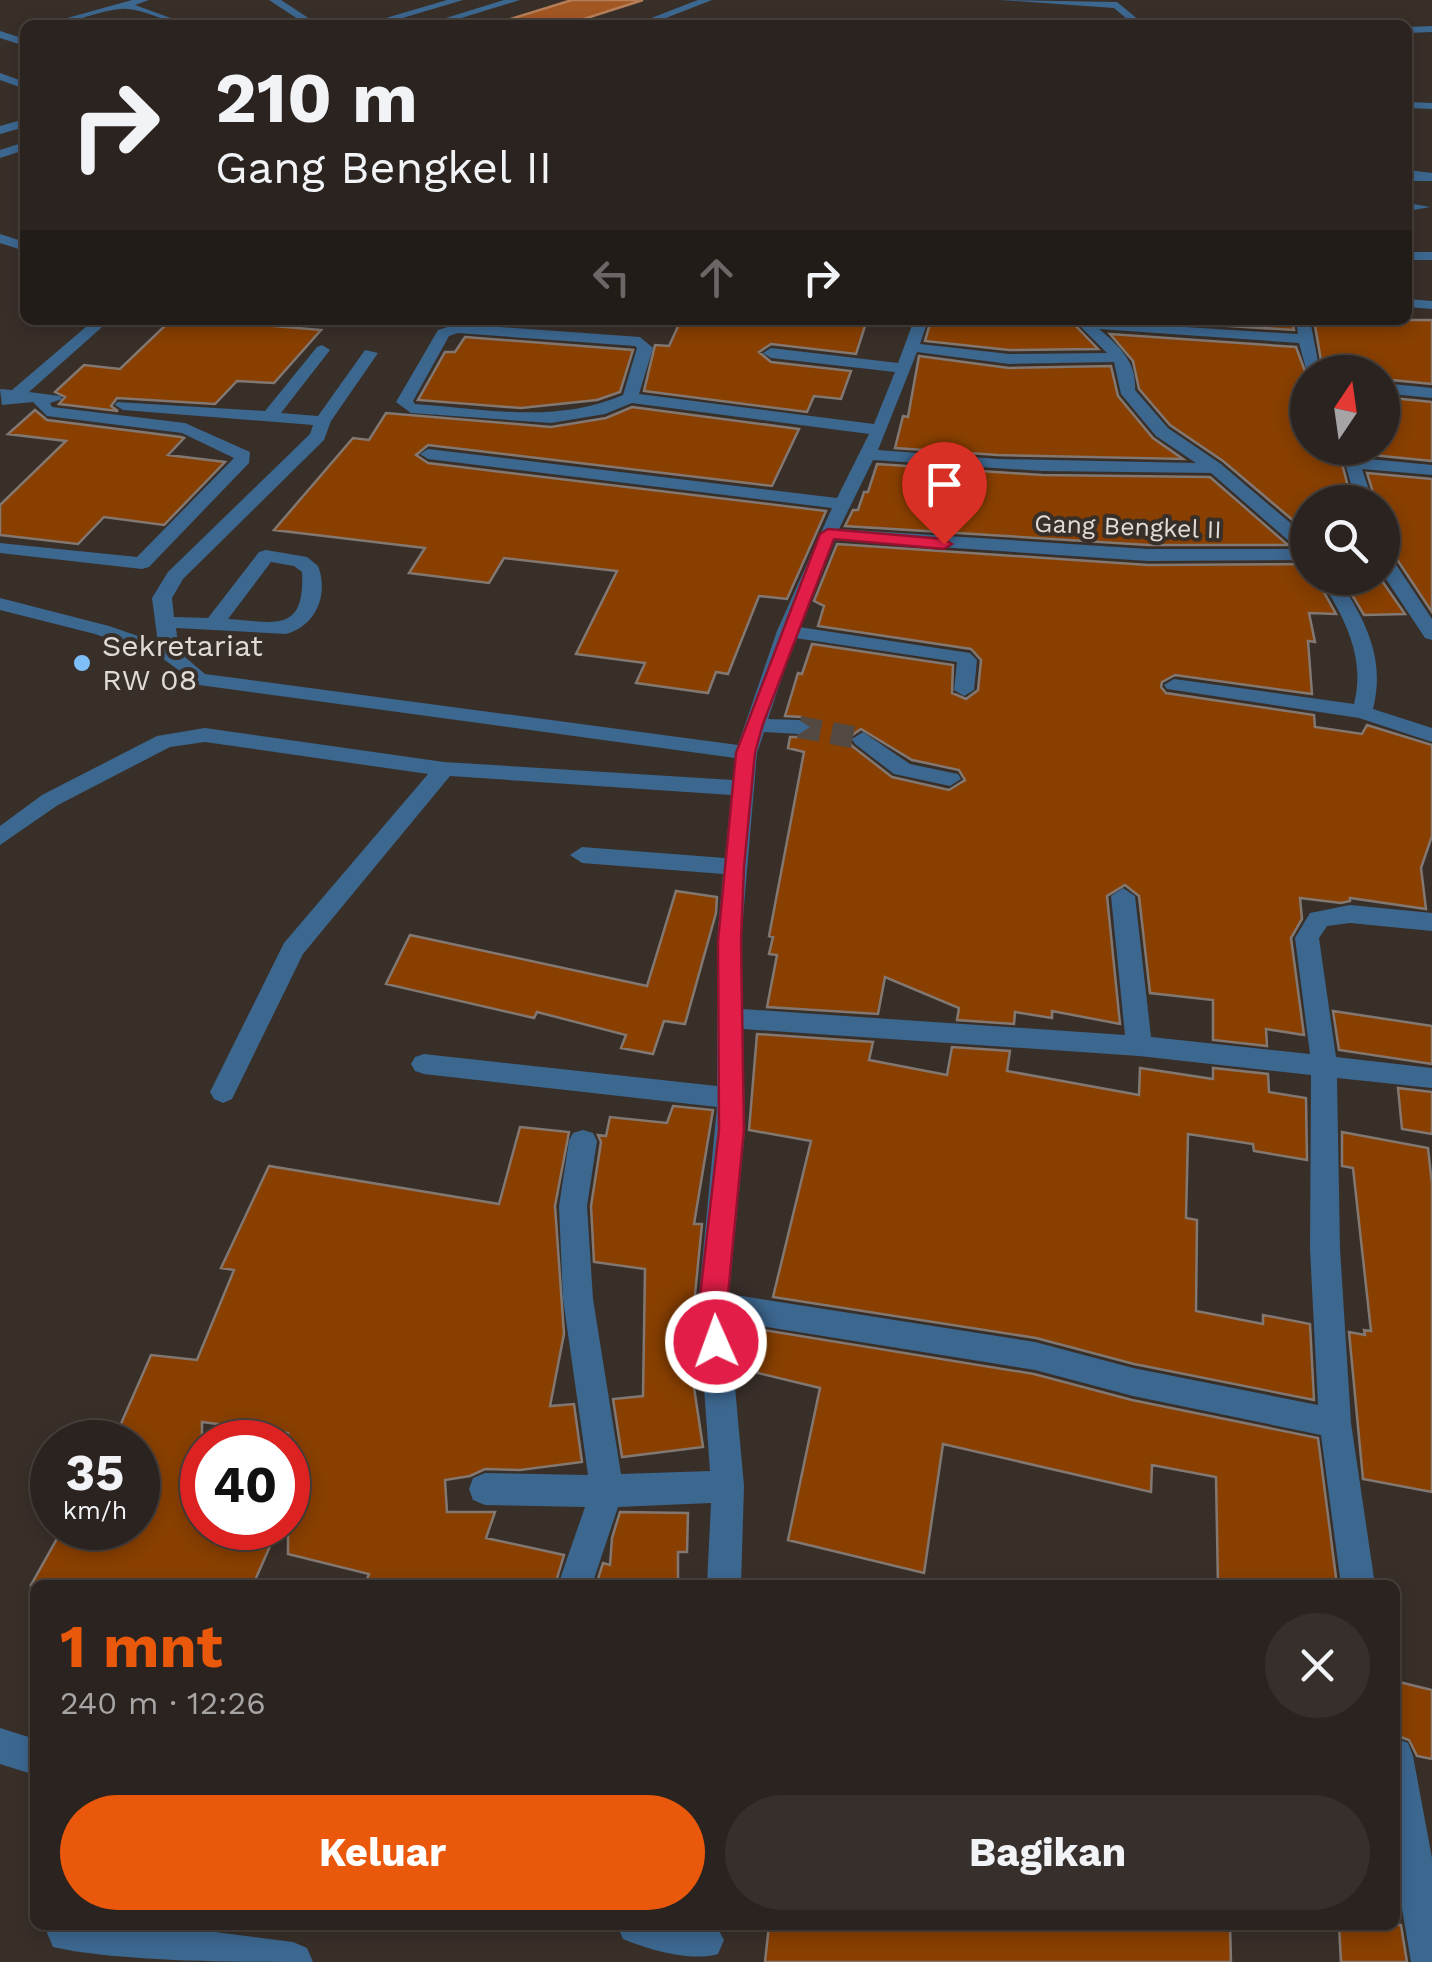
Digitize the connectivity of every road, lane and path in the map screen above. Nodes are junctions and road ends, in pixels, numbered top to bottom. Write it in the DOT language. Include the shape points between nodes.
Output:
graph roads {
  1 [pos="144,0"];
  2 [pos="274,0"];
  3 [pos="424,0"];
  4 [pos="458,0"];
  5 [pos="515,0"];
  6 [pos="707,0"];
  7 [pos="1010,2"];
  8 [pos="124,5"];
  9 [pos="437,6"];
  10 [pos="815,12"];
  11 [pos="56,20"];
  12 [pos="170,20"];
  13 [pos="306,20"];
  14 [pos="386,20"];
  15 [pos="445,20"];
  16 [pos="652,20"];
  17 [pos="824,20"];
  18 [pos="1134,20"];
  19 [pos="97,325"];
  20 [pos="919,325"];
  21 [pos="1085,325"];
  22 [pos="1122,325"];
  23 [pos="1304,325"];
  24 [pos="1308,339"];
  25 [pos="911,347"];
  26 [pos="322,350"];
  27 [pos="370,353"];
  28 [pos="771,353"];
  29 [pos="1310,355"];
  30 [pos="1120,357"];
  31 [pos="904,368"];
  32 [pos="1400,390"];
  33 [pos="1432,393"];
  34 [pos="8,395"];
  35 [pos="38,398"];
  36 [pos="630,398"];
  37 [pos="0,409"];
  38 [pos="270,416"];
  39 [pos="322,421"];
  40 [pos="878,430"];
  41 [pos="428,454"];
  42 [pos="868,454"];
  43 [pos="1400,465"];
  44 [pos="1216,468"];
  45 [pos="1432,470"];
  46 [pos="846,504"];
  47 [pos="828,534"];
  48 [pos="1290,535"];
  49 [pos="0,548"];
  50 [pos="1290,551"];
  51 [pos="1400,585"];
  52 [pos="1337,595"];
  53 [pos="0,604"];
  54 [pos="163,622"];
  55 [pos="214,624"];
  56 [pos="787,631"];
  57 [pos="1431,632"];
  58 [pos="169,654"];
  59 [pos="1174,685"];
  60 [pos="964,690"];
  61 [pos="1362,712"];
  62 [pos="754,724"];
  63 [pos="799,727"];
  64 [pos="1432,736"];
  65 [pos="863,739"];
  66 [pos="746,753"];
  67 [pos="444,769"];
  68 [pos="950,779"];
  69 [pos="742,788"];
  70 [pos="0,838"];
  71 [pos="582,854"];
  72 [pos="733,867"];
  73 [pos="1124,896"];
  74 [pos="1432,922"];
  75 [pos="729,1018"];
  76 [pos="1139,1046"];
  77 [pos="1324,1063"];
  78 [pos="424,1064"];
  79 [pos="1432,1078"];
  80 [pos="223,1092"];
  81 [pos="732,1098"];
  82 [pos="583,1141"];
  83 [pos="713,1305"];
  84 [pos="1335,1423"];
  85 [pos="728,1486"];
  86 [pos="485,1489"];
  87 [pos="607,1491"];
  88 [pos="577,1580"];
  89 [pos="724,1580"];
  90 [pos="1357,1580"];
  91 [pos="0,1746"];
  92 [pos="30,1755"];
  93 [pos="1400,1785"];
  94 [pos="656,1930"];
  95 [pos="66,1933"];
  96 [pos="703,1942"];
  97 [pos="293,1962"];
  98 [pos="1431,1962"];
  1 -- 8 [label="street"];
  2 -- 13 [label="street"];
  3 -- 9 [label="street"];
  4 -- 9 [label="street"];
  5 -- 15 [label="street"];
  6 -- 16 [label="street"];
  7 -- 18 [label="street" via="1117,5"];
  8 -- 11 [label="street"];
  8 -- 12 [label="street"];
  9 -- 14 [label="street"];
  10 -- 17 [label="street"];
  19 -- 34 [label="street"];
  20 -- 25 [label="street"];
  21 -- 30 [label="street"];
  22 -- 24 [label="street"];
  23 -- 24 [label="street"];
  24 -- 29 [label="street"];
  25 -- 30 [label="street" via="1009,359"];
  25 -- 31 [label="street"];
  26 -- 38 [label="street"];
  27 -- 39 [label="street"];
  28 -- 31 [label="street"];
  30 -- 44 [label="street" via="1138,407"];
  31 -- 40 [label="street"];
  32 -- 33 [label="street"];
  34 -- 35 [label="street"];
  34 -- 37 [label="street"];
  35 -- 38 [label="street"];
  35 -- 49 [label="street" via="46,410 185,428 244,458 142,563"];
  36 -- 36 [label="street" via="645,348 640,342 457,328 443,333 404,402 411,408 561,418 608,410"];
  36 -- 40 [label="street"];
  38 -- 39 [label="street"];
  39 -- 54 [label="street" via="318,436 175,576 162,598"];
  40 -- 42 [label="street"];
  41 -- 46 [label="street"];
  42 -- 44 [label="street" via="1073,468"];
  42 -- 46 [label="street"];
  43 -- 45 [label="street"];
  44 -- 48 [label="street"];
  46 -- 47 [label="street"];
  47 -- 50 [label="street, Gang Bengkel II" via="1148,554"];
  47 -- 56 [label="street"];
  51 -- 57 [label="street"];
  52 -- 61 [label="street" via="1370,661"];
  53 -- 58 [label="street"];
  54 -- 55 [label="street"];
  54 -- 58 [label="street"];
  55 -- 55 [label="street" via="266,556 300,561 311,570 313,593 295,626"];
  56 -- 60 [label="street" via="963,657"];
  56 -- 62 [label="street"];
  58 -- 66 [label="street" via="199,679"];
  59 -- 61 [label="street"];
  61 -- 64 [label="street"];
  62 -- 63 [label="street"];
  62 -- 66 [label="street"];
  65 -- 68 [label="street" via="888,764"];
  66 -- 69 [label="street"];
  67 -- 69 [label="street"];
  67 -- 70 [label="street" via="206,735 165,741 50,800"];
  67 -- 80 [label="street" via="292,949"];
  69 -- 72 [label="street"];
  71 -- 72 [label="street"];
  72 -- 75 [label="street"];
  73 -- 76 [label="street"];
  74 -- 77 [label="street" via="1350,914 1319,919 1307,938"];
  75 -- 76 [label="street"];
  75 -- 81 [label="street"];
  76 -- 77 [label="street"];
  77 -- 79 [label="street"];
  77 -- 84 [label="street"];
  78 -- 81 [label="street"];
  81 -- 83 [label="street"];
  82 -- 87 [label="street" via="573,1206 578,1298"];
  83 -- 84 [label="street" via="1035,1356"];
  83 -- 85 [label="street"];
  84 -- 90 [label="street"];
  85 -- 87 [label="street"];
  85 -- 89 [label="street"];
  86 -- 87 [label="street"];
  87 -- 88 [label="street"];
  91 -- 92 [label="street"];
  93 -- 98 [label="street"];
  94 -- 96 [label="street"];
  95 -- 97 [label="street"];
}
